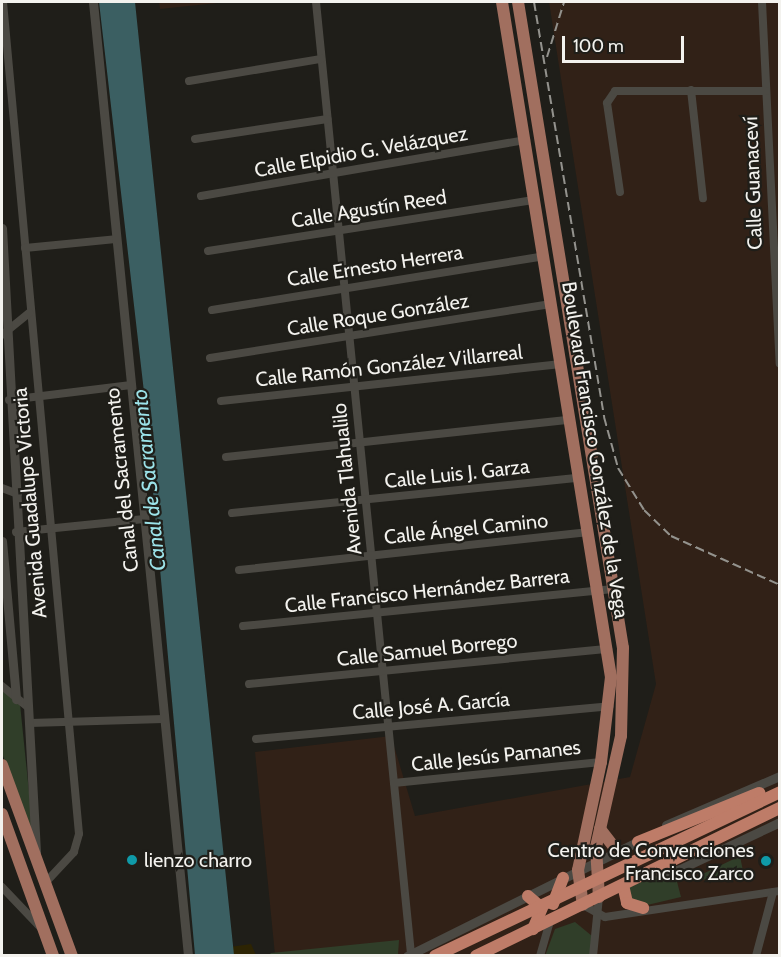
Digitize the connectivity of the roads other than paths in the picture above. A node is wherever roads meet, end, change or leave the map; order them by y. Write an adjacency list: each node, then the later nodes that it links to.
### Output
1 (3, 2): 22 (street, Avenida Guadalupe Victoria)
2 (93, 2): 21 (street, Canal del Sacramento)
3 (316, 2): 7 (street, Avenida Tlahualilo)
4 (502, 2): 13 (main road, Boulevard Francisco González de la Vega)
5 (518, 2): 54 (main road, Boulevard Francisco González de la Vega)
6 (762, 2): 10 (street, Calle Guanaceví)
7 (321, 59): 8 (street); 11 (street, Avenida Tlahualilo)
8 (189, 81)
9 (691, 90): 10 (street); 15 (street); 17 (street)
10 (766, 91): 33 (street, Calle Guanaceví)
11 (327, 119): 12 (street); 14 (street, Avenida Tlahualilo)
12 (195, 139)
13 (526, 140): 14 (street, Calle Elpidio G. Velázquez); 18 (main road, Boulevard Francisco González de la Vega)
14 (333, 173): 16 (street, Calle Elpidio G. Velázquez); 20 (street, Avenida Tlahualilo)
15 (620, 192)
16 (201, 196)
17 (703, 198)
18 (535, 200): 20 (street, Calle Agustín Reed); 24 (main road, Boulevard Francisco González de la Vega)
19 (2, 228): 29 (street)
20 (339, 231): 23 (street, Calle Agustín Reed); 25 (street, Avenida Tlahualilo)
21 (116, 239): 22 (street); 34 (street, Canal del Sacramento)
22 (25, 248): 28 (street, Avenida Guadalupe Victoria)
23 (208, 251)
24 (544, 256): 25 (street, Calle Ernesto Herrera); 26 (main road, Boulevard Francisco González de la Vega)
25 (344, 288): 27 (street, Calle Ernesto Herrera); 30 (street, Avenida Tlahualilo)
26 (551, 304): 30 (street, Calle Roque González); 32 (main road, Boulevard Francisco González de la Vega)
27 (212, 310)
28 (29, 313): 29 (street); 36 (street, Avenida Guadalupe Victoria)
29 (4, 333): 37 (street)
30 (349, 336): 31 (street, Calle Roque González); 35 (street, Avenida Tlahualilo)
31 (210, 358)
32 (561, 364): 35 (street, Calle Ramón González Villarreal); 39 (main road, Boulevard Francisco González de la Vega)
33 (780, 364)
34 (131, 385): 36 (street); 47 (street, Canal del Sacramento)
35 (354, 387): 38 (street, Calle Ramón González Villarreal); 40 (street, Avenida Tlahualilo)
36 (38, 397): 37 (street); 48 (street, Avenida Guadalupe Victoria)
37 (9, 400): 44 (street)
38 (221, 401)
39 (570, 420): 40 (street); 42 (main road, Boulevard Francisco González de la Vega)
40 (360, 442): 41 (street); 45 (street, Avenida Tlahualilo)
41 (226, 457)
42 (578, 478): 45 (street, Calle Luis J. Garza); 50 (main road, Boulevard Francisco González de la Vega)
43 (2, 488): 44 (street)
44 (18, 494): 49 (street)
45 (366, 500): 46 (street, Calle Luis J. Garza); 52 (street, Avenida Tlahualilo)
46 (232, 513)
47 (144, 519): 48 (street); 66 (street, Canal del Sacramento)
48 (49, 529): 49 (street); 67 (street, Avenida Guadalupe Victoria)
49 (16, 532): 65 (street)
50 (589, 532): 52 (street, Calle Ángel Camino); 55 (main road, Boulevard Francisco González de la Vega)
51 (2, 541): 62 (street)
52 (371, 556): 53 (street, Calle Ángel Camino); 56 (street, Avenida Tlahualilo)
53 (239, 570)
54 (613, 589): 55 (street, Calle Francisco Hernández Barrera); 79 (main road, Boulevard Francisco González de la Vega)
55 (600, 590): 56 (street, Calle Francisco Hernández Barrera); 58 (main road, Boulevard Francisco González de la Vega)
56 (377, 613): 57 (street, Calle Francisco Hernández Barrera); 59 (street, Avenida Tlahualilo)
57 (243, 626)
58 (608, 649): 59 (street, Calle Samuel Borrego); 64 (main road, Boulevard Francisco González de la Vega)
59 (383, 671): 60 (street, Calle Samuel Borrego); 69 (street, Avenida Tlahualilo)
60 (249, 684)
61 (2, 686): 62 (street)
62 (14, 698): 63 (street); 65 (street)
63 (2, 700)
64 (609, 706): 69 (street, Calle José A. García); 71 (main road, Boulevard Francisco González de la Vega)
65 (28, 707): 68 (street)
66 (163, 718): 67 (street); 102 (street, Canal del Sacramento)
67 (65, 722): 68 (street); 87 (street, Avenida Guadalupe Victoria)
68 (30, 723): 82 (street)
69 (388, 727): 70 (street, Calle José A. García); 74 (street, Avenida Tlahualilo)
70 (255, 739)
71 (601, 762): 74 (street, Calle Jesús Pamanes); 84 (main road, Boulevard Francisco González de la Vega)
72 (2, 765): 82 (main road)
73 (780, 776): 80 (street)
74 (394, 783): 99 (street, Avenida Tlahualilo)
75 (780, 790): 80 (highway); 103 (highway)
76 (780, 808): 85 (highway)
77 (2, 814): 98 (main road)
78 (780, 822): 85 (street)
79 (600, 830): 81 (main road); 83 (main road, Boulevard Francisco González de la Vega)
80 (638, 842): 81 (street)
81 (618, 852): 83 (street)
82 (37, 858): 87 (main road)
83 (594, 863): 84 (street); 92 (main road, Boulevard Francisco González de la Vega)
84 (578, 870): 86 (street); 93 (main road, Boulevard Francisco González de la Vega)
85 (640, 876): 88 (highway)
86 (563, 878): 91 (street); 96 (highway)
87 (45, 883): 101 (main road)
88 (623, 885): 92 (highway); 94 (highway)
89 (2, 887): 98 (street)
90 (776, 891): 94 (street); 107 (street)
91 (528, 896): 97 (highway); 99 (street)
92 (599, 897): 93 (highway); 95 (street)
93 (583, 905): 95 (street); 96 (highway)
94 (643, 908): 95 (street)
95 (596, 916): 106 (street)
96 (550, 921): 97 (highway); 105 (street)
97 (532, 930): 104 (highway)
98 (45, 932): 100 (main road)
99 (409, 954)
100 (53, 956)
101 (72, 956)
102 (188, 956)
103 (435, 956)
104 (476, 956)
105 (540, 956)
106 (593, 956)
107 (756, 956)

